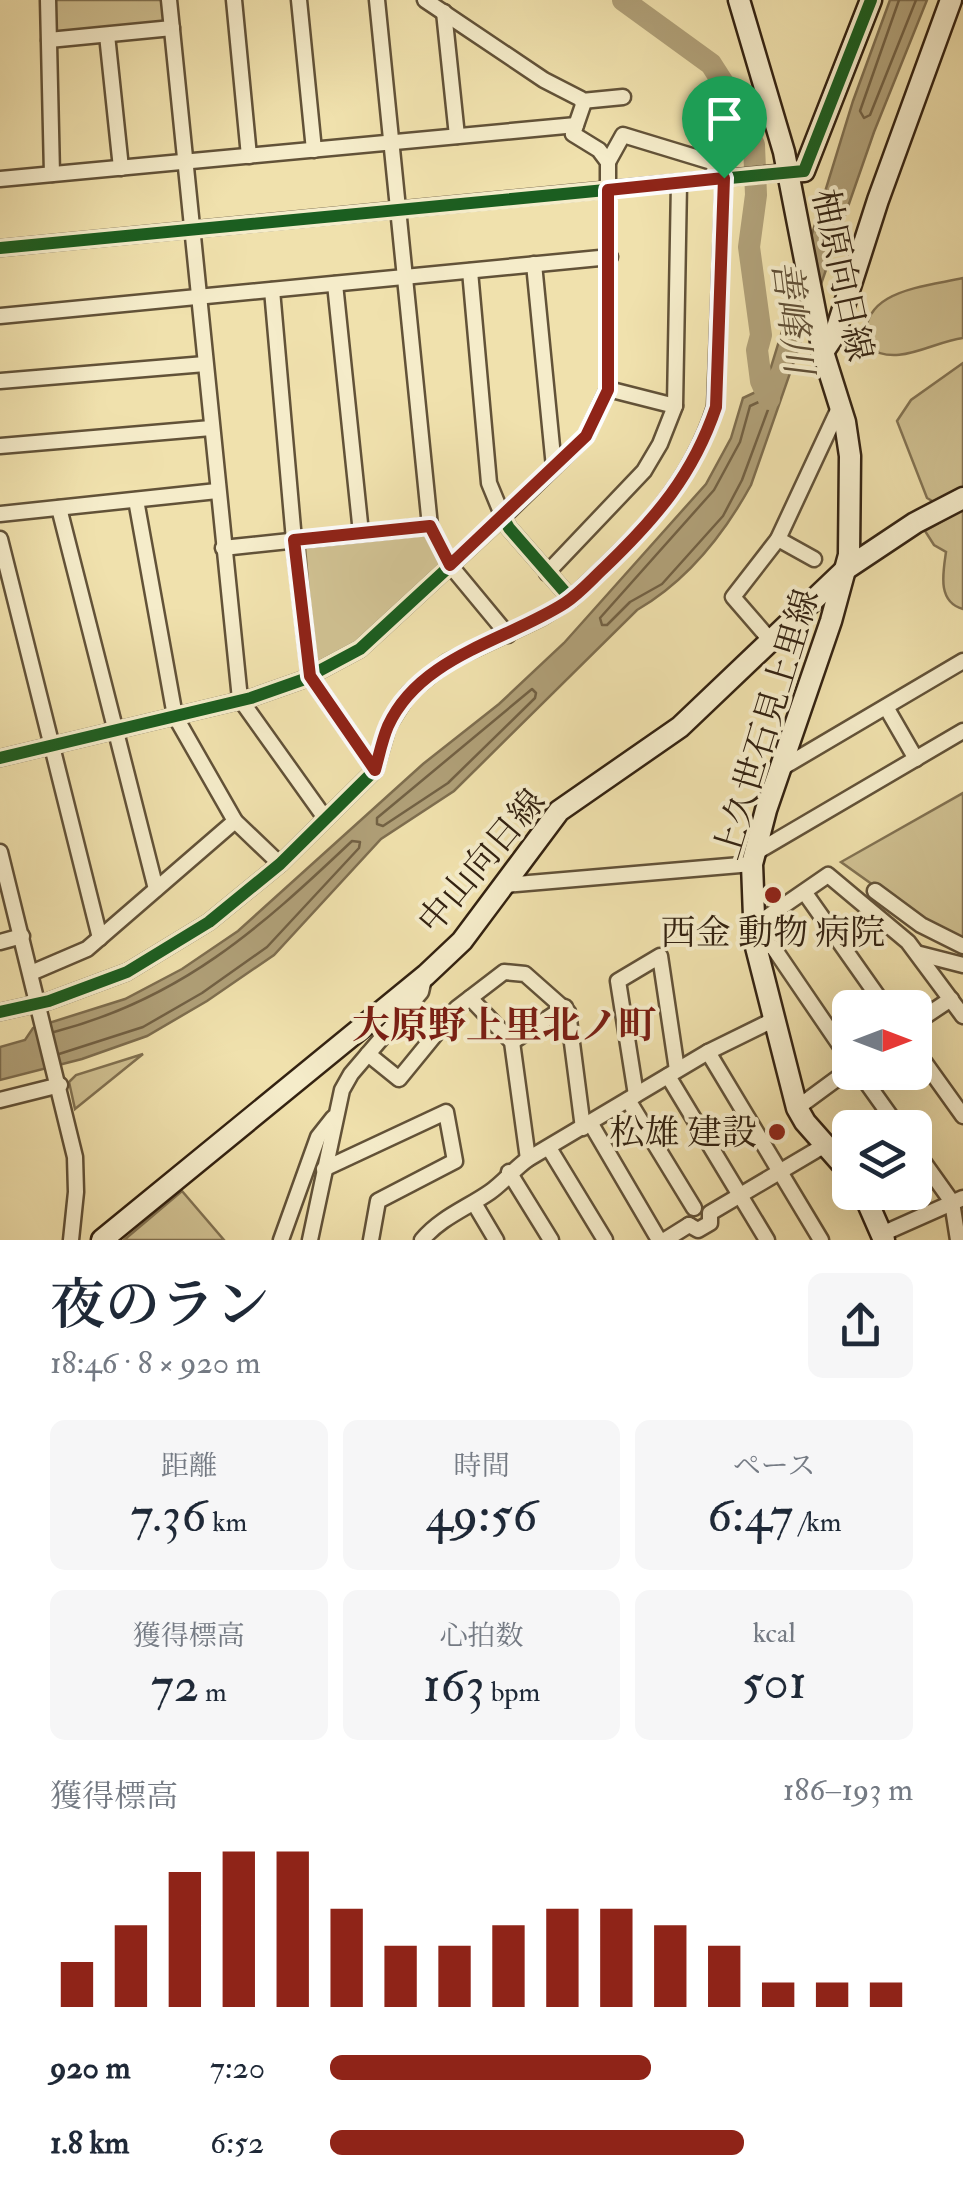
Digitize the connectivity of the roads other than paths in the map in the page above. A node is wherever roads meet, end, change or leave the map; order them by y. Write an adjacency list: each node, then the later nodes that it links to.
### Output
1 (48, 0): 13 (street)
2 (169, 0): 11 (street)
3 (234, 0): 20 (street)
4 (299, 0): 19 (street)
5 (378, 0): 18 (street)
6 (425, 0): 10 (street)
7 (739, 0): 24 (main road, 柚原向日線)
8 (871, 0): 24 (main road)
9 (950, 0): 41 (main road)
10 (444, 12): 15 (street); 17 (street)
11 (172, 28): 12 (street); 21 (street)
12 (107, 35): 13 (street); 23 (street)
13 (49, 40): 25 (street)
14 (622, 98): 15 (street)
15 (582, 102): 16 (street)
16 (576, 125): 17 (street); 22 (street)
17 (457, 136): 18 (street)
18 (392, 142): 19 (street); 30 (street)
19 (314, 150): 20 (street)
20 (249, 156): 21 (street)
21 (185, 162): 23 (street); 31 (street)
22 (608, 162): 27 (street); 29 (street)
23 (121, 168): 25 (street)
24 (787, 172): 27 (street); 41 (main road, 柚原向日線)
25 (52, 174): 26 (street)
26 (0, 179)
27 (719, 179): 28 (street); 66 (street)
28 (679, 182): 29 (street); 46 (street)
29 (608, 190): 30 (street); 33 (street)
30 (398, 210): 31 (street); 36 (street)
31 (192, 230): 32 (street); 39 (street)
32 (0, 248)
33 (610, 257): 34 (street); 44 (street)
34 (534, 264): 35 (street); 49 (street)
35 (470, 271): 36 (street); 55 (street)
36 (405, 277): 37 (street); 56 (street)
37 (336, 284): 38 (street); 57 (street)
38 (272, 290): 39 (street); 60 (street)
39 (198, 297): 40 (street); 42 (street)
40 (0, 316)
41 (823, 352): 45 (main road, 柚原向日線)
42 (205, 364): 43 (street); 47 (street)
43 (0, 381)
44 (608, 390): 46 (street); 49 (street)
45 (840, 405): 59 (street); 64 (main road, 柚原向日線)
46 (675, 406): 65 (street)
47 (211, 428): 48 (street); 50 (street)
48 (0, 446)
49 (554, 467): 55 (street)
50 (217, 491): 52 (street); 61 (street)
51 (963, 498): 64 (main road, 中山向日線)
52 (136, 500): 53 (street); 73 (street)
53 (59, 508): 54 (street); 74 (street)
54 (0, 514)
55 (504, 517): 63 (street); 65 (street)
56 (430, 526): 57 (street); 63 (street)
57 (361, 533): 60 (street)
58 (0, 539): 76 (street)
59 (778, 539): 62 (street); 68 (street)
60 (294, 540): 61 (street); 70 (street)
61 (223, 548): 71 (street)
62 (814, 558)
63 (450, 565): 67 (street); 70 (street)
64 (846, 569): 68 (main road, 中山向日線); 79 (main road, 上久世石見上里線)
65 (546, 574): 66 (street)
66 (571, 599): 67 (street)
67 (508, 635): 80 (street)
68 (772, 642): 86 (main road, 中山向日線)
69 (963, 661): 72 (street)
70 (310, 676): 71 (street); 80 (street)
71 (240, 699): 73 (street); 81 (street)
72 (886, 707): 78 (street); 79 (street)
73 (175, 716): 74 (street); 82 (street)
74 (115, 729): 76 (street); 87 (street)
75 (963, 731): 78 (street)
76 (52, 745): 77 (street); 92 (street)
77 (0, 758)
78 (916, 759): 84 (street)
79 (780, 769): 84 (main road, 上久世石見上里線)
80 (375, 770): 81 (street)
81 (325, 818): 85 (street)
82 (236, 821): 85 (street); 87 (street)
83 (0, 852): 91 (street)
84 (754, 859): 86 (street); 90 (main road, 上久世石見上里線)
85 (280, 864): 102 (street)
86 (504, 886): 98 (main road, 中山向日線)
87 (156, 890): 92 (street)
88 (875, 891): 94 (street)
89 (805, 893): 90 (street); 95 (street); 99 (street)
90 (753, 934): 107 (main road, 上久世石見上里線); 108 (street)
91 (22, 936): 93 (street); 97 (street)
92 (100, 938): 97 (street)
93 (0, 942)
94 (963, 946)
95 (920, 954): 96 (street); 101 (street)
96 (963, 965)
97 (32, 974): 102 (street)
98 (426, 975): 111 (street); 140 (main road, 中山向日線)
99 (873, 990)
100 (470, 998): 103 (street); 109 (street); 111 (street)
101 (951, 999): 105 (street); 106 (street)
102 (39, 1006): 104 (street); 114 (street)
103 (565, 1007): 109 (street); 121 (street)
104 (0, 1012)
105 (932, 1012)
106 (963, 1016)
107 (774, 1020): 110 (street); 118 (main road, 上久世石見上里線)
108 (832, 1034)
109 (512, 1042): 125 (street)
110 (708, 1052): 113 (street); 129 (street)
111 (368, 1054): 119 (street)
112 (932, 1072): 120 (street)
113 (672, 1073): 116 (street); 116 (street); 130 (street)
114 (59, 1082): 117 (street); 139 (street)
115 (832, 1082): 118 (street)
116 (632, 1097): 121 (street); 133 (street)
117 (0, 1100)
118 (796, 1108): 122 (main road, 上久世石見上里線)
119 (336, 1114): 126 (street); 141 (street)
120 (963, 1116)
121 (587, 1126): 123 (street); 148 (street)
122 (825, 1144): 124 (main road, 上久世石見上里線); 129 (street)
123 (549, 1148): 125 (street); 147 (street)
124 (832, 1152)
125 (528, 1160): 128 (street)
126 (324, 1169): 142 (street); 143 (street)
127 (932, 1170): 131 (street)
128 (509, 1172): 132 (street); 146 (street)
129 (780, 1172): 130 (street); 150 (street)
130 (739, 1196): 135 (street); 149 (street)
131 (958, 1200): 138 (street); 151 (street)
132 (474, 1202): 144 (street); 145 (street)
133 (694, 1208): 135 (street); 136 (street)
134 (871, 1210): 138 (main road)
135 (710, 1213): 137 (street)
136 (690, 1225): 137 (street); 148 (street)
137 (709, 1234)
138 (883, 1237)
139 (71, 1240)
140 (102, 1240)
141 (281, 1240)
142 (310, 1240)
143 (371, 1240)
144 (422, 1240)
145 (496, 1240)
146 (551, 1240)
147 (605, 1240)
148 (662, 1240)
149 (766, 1240)
150 (820, 1240)
151 (958, 1240)

